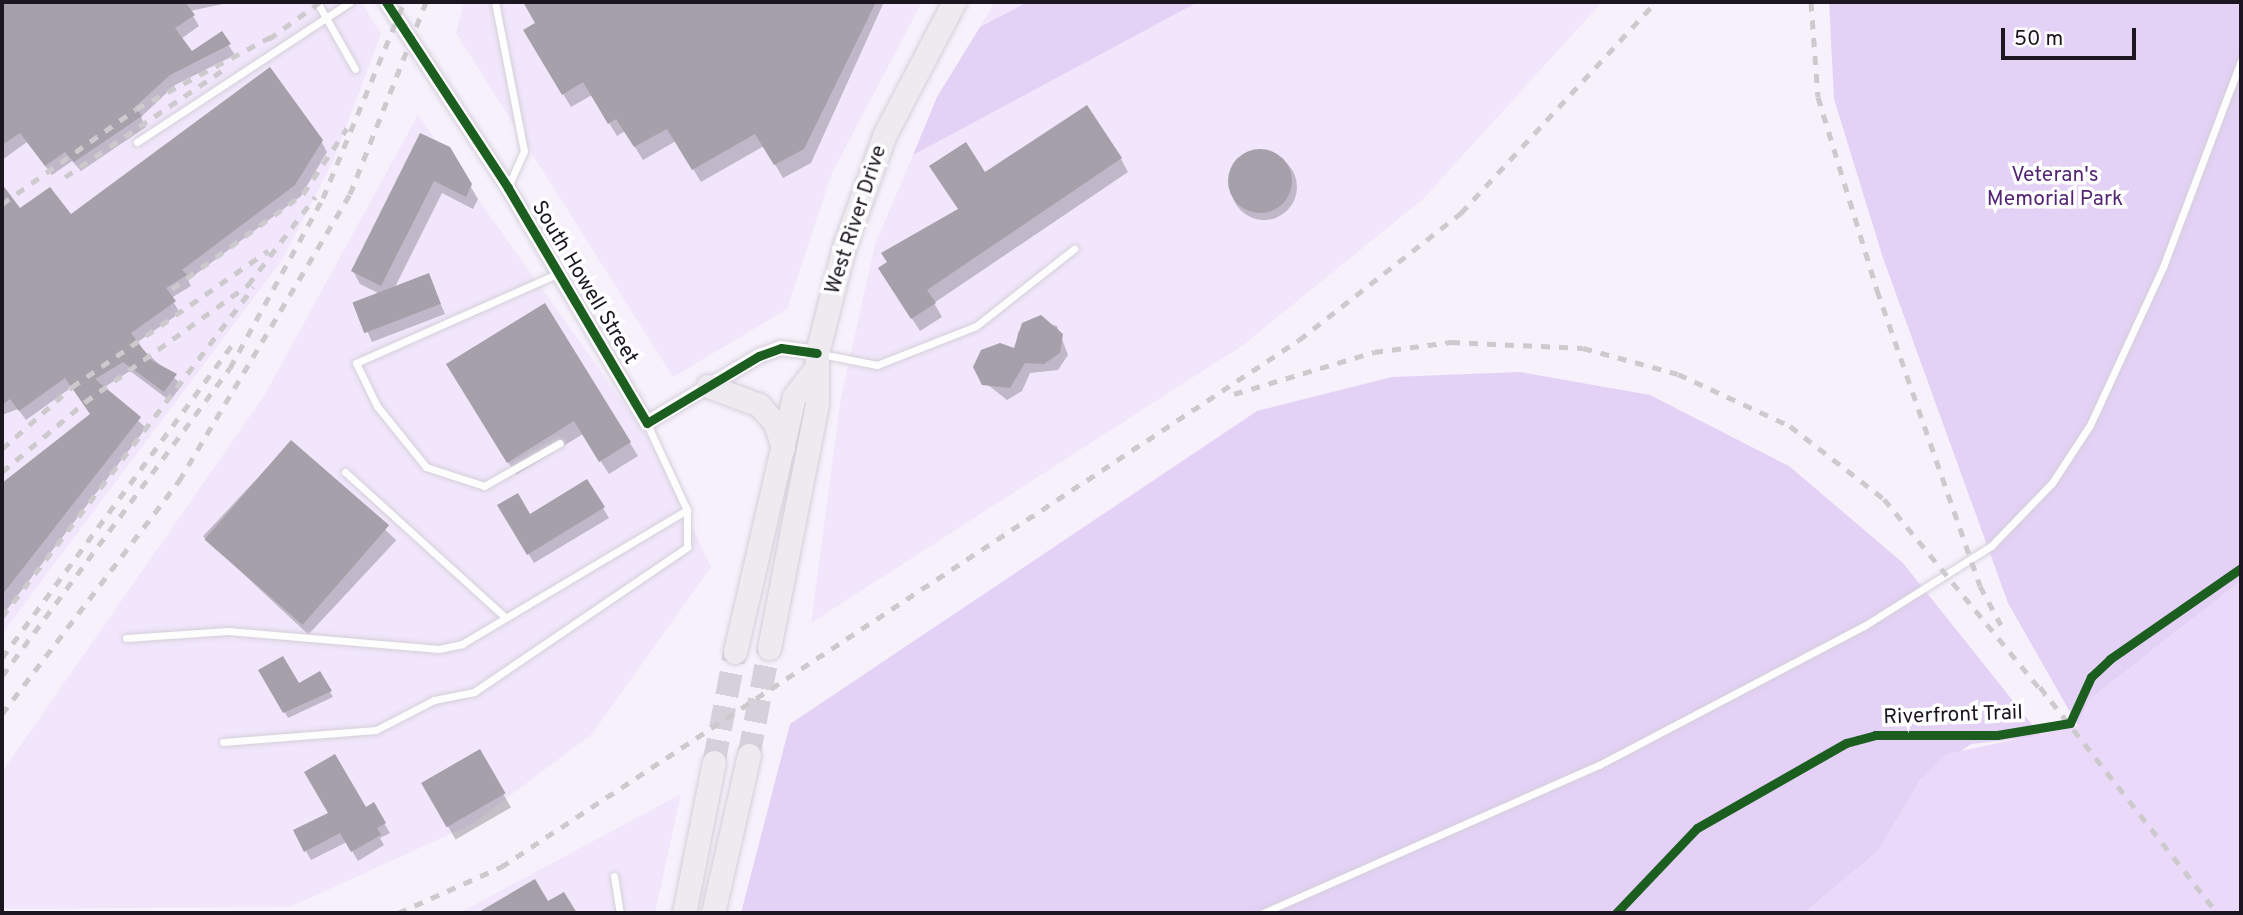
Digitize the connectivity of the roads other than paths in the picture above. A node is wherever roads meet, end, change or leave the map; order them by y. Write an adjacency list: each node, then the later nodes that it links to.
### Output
1 (317, 2): 6 (lane)
2 (350, 2): 6 (lane)
3 (386, 2): 10 (street, South Howell Street)
4 (495, 2): 10 (lane)
5 (954, 2): 13 (main road, West River Drive)
6 (327, 17): 8 (lane); 9 (lane)
7 (2241, 61): 31 (lane)
8 (355, 69)
9 (137, 142)
10 (508, 188): 12 (street, South Howell Street)
11 (1074, 249): 13 (lane)
12 (559, 273): 15 (street, South Howell Street); 16 (lane)
13 (816, 361): 14 (street); 17 (main road, West River Drive); 22 (main road, West River Drive)
14 (708, 386): 15 (street); 17 (main road)
15 (647, 423): 19 (lane)
16 (560, 443)
17 (783, 448): 23 (main road, West River Drive)
18 (345, 472): 20 (lane)
19 (687, 510): 20 (lane); 24 (lane)
20 (505, 617): 21 (lane)
21 (126, 638)
22 (769, 648)
23 (735, 652)
24 (223, 742)
25 (749, 755): 30 (main road)
26 (714, 762): 29 (main road)
27 (614, 876): 28 (lane)
28 (620, 913)
29 (684, 913)
30 (713, 913)
31 (1263, 913)

